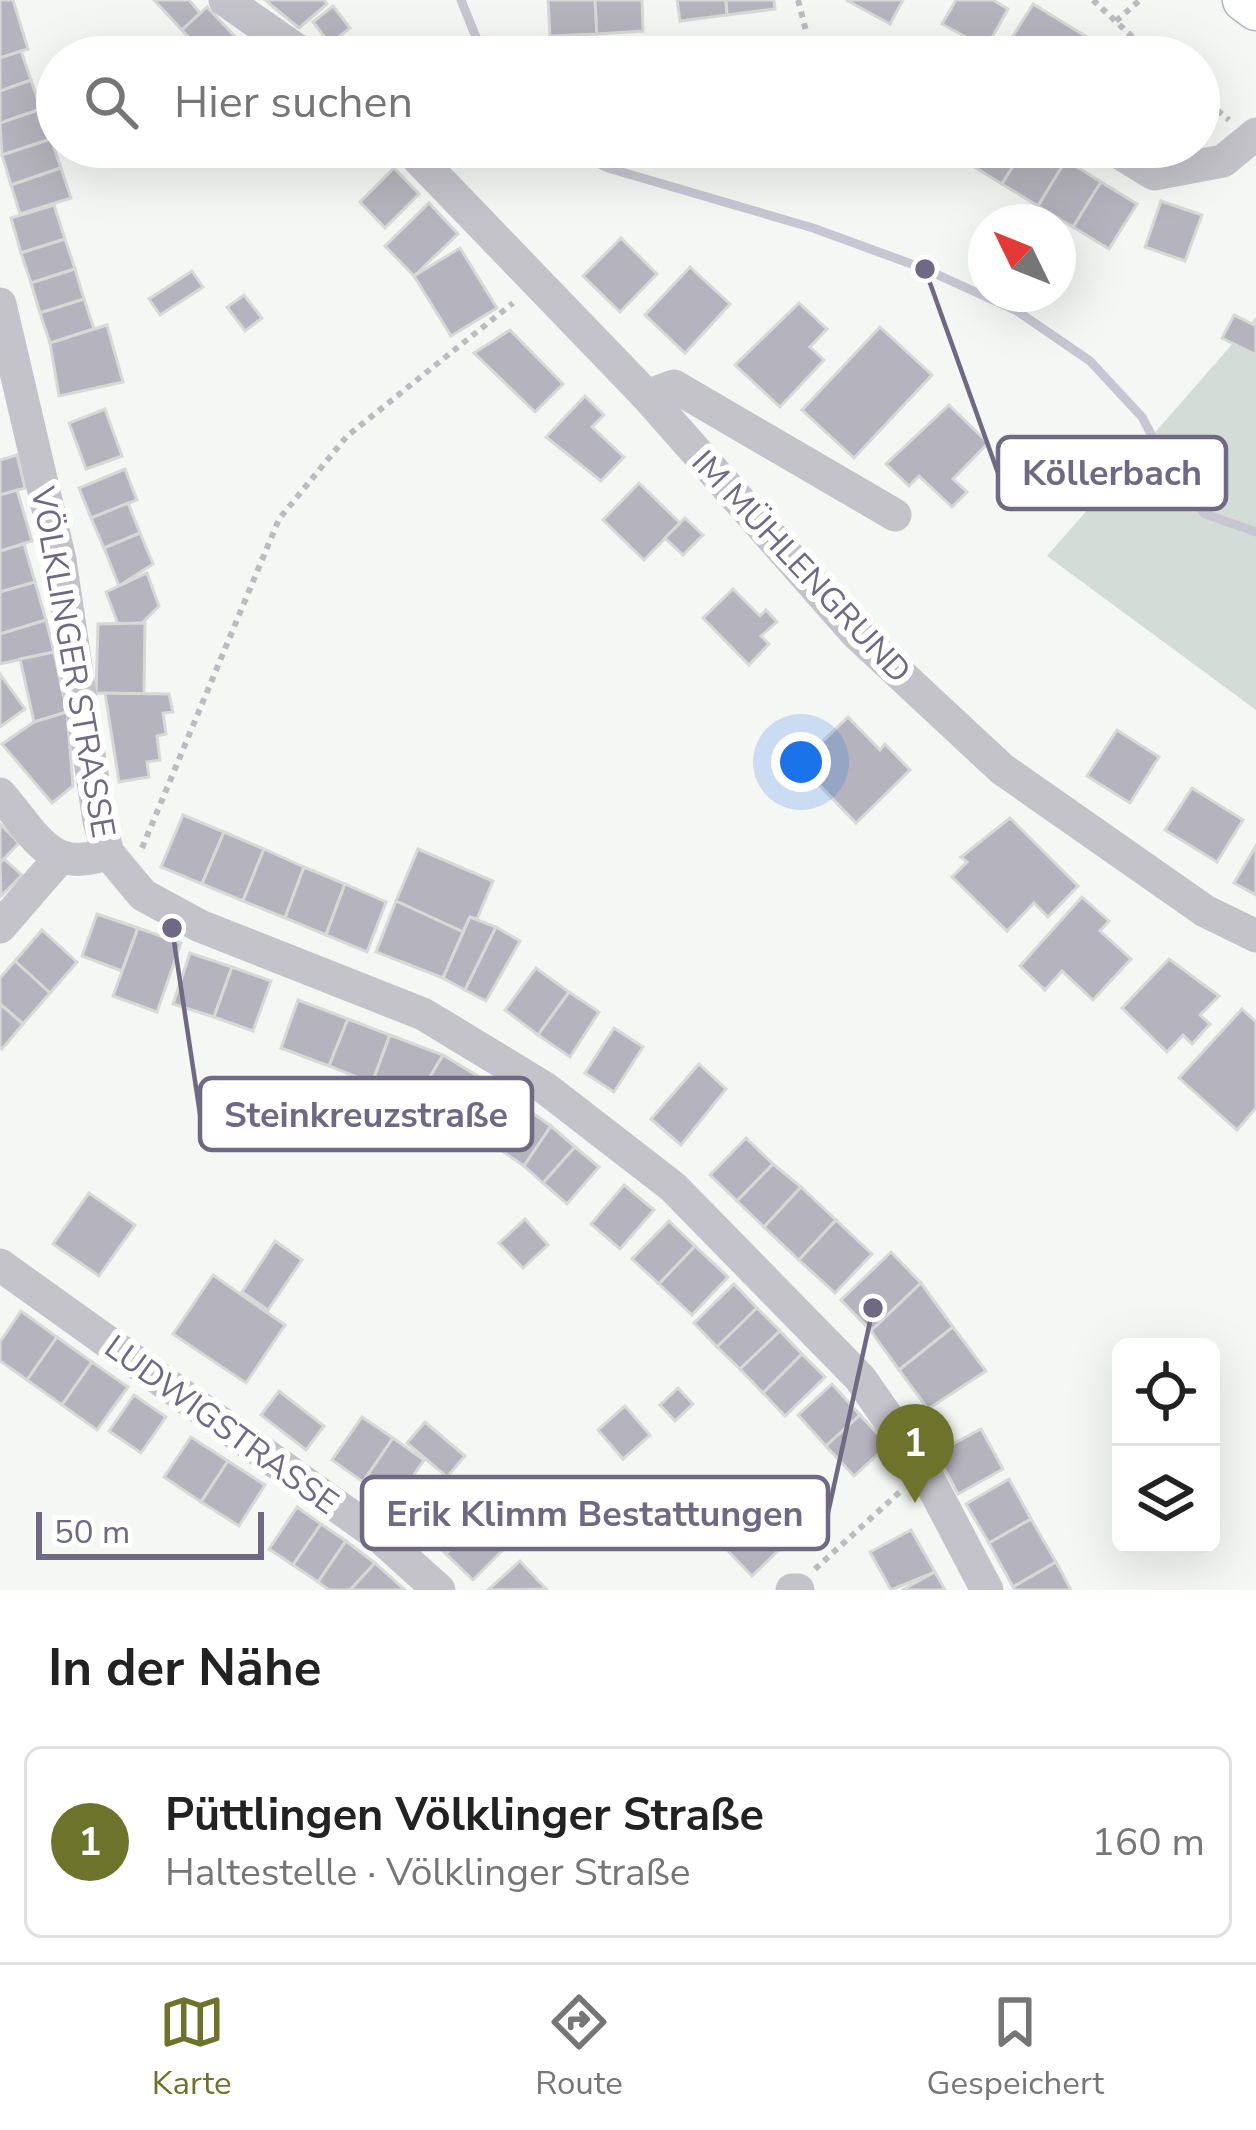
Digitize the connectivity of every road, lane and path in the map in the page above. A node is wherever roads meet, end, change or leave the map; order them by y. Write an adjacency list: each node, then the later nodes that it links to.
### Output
1 (225, 0): 7 (street)
2 (1093, 0): 6 (path)
3 (1140, 0): 6 (path)
4 (1244, 0): 5 (main road)
5 (1256, 9)
6 (1115, 21): 8 (path)
7 (277, 36)
8 (1131, 36)
9 (1256, 134): 10 (street)
10 (1220, 162)
11 (427, 168): 14 (street, IM MÜHLENGRUND)
12 (1144, 168): 13 (street)
13 (1186, 168)
14 (539, 284): 16 (street, IM MÜHLENGRUND); 20 (path)
15 (0, 304): 20 (street, VÖLKLINGER STRASSE)
16 (647, 396): 17 (street, IM MÜHLENGRUND); 23 (street, IM MÜHLENGRUND)
17 (895, 515)
18 (0, 794): 19 (street)
19 (35, 833): 20 (street); 21 (street)
20 (110, 850): 21 (street); 25 (street, VÖLKLINGER STRASSE)
21 (58, 860): 22 (street)
22 (0, 927)
23 (1256, 936)
24 (0, 1265): 27 (street, LUDWIGSTRASSE)
25 (924, 1470): 26 (path); 28 (street, VÖLKLINGER STRASSE)
26 (796, 1589)
27 (439, 1590)
28 (987, 1590)

